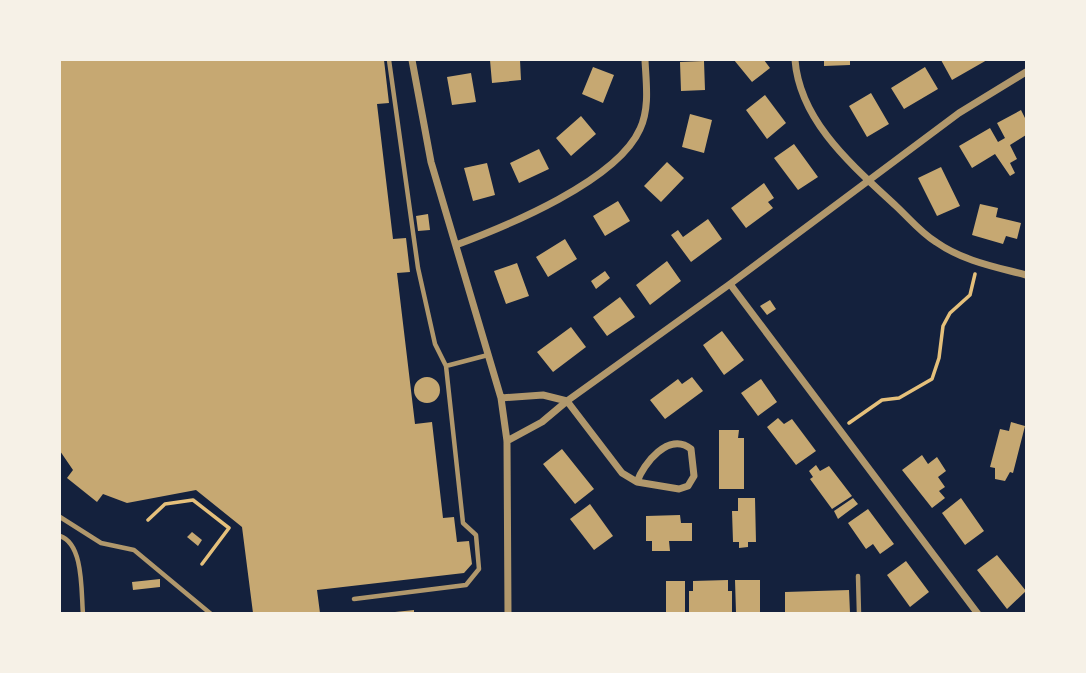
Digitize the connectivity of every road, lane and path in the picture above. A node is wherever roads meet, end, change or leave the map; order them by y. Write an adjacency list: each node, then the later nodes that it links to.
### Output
1 (389, 60): 12 (lane)
2 (412, 60): 7 (street)
3 (645, 60): 7 (street)
4 (795, 60): 6 (street)
5 (1027, 72): 6 (street)
6 (870, 181): 8 (street); 10 (street)
7 (456, 245): 11 (street)
8 (978, 262): 9 (street); 15 (path)
9 (1027, 275)
10 (730, 284): 14 (street); 15 (street)
11 (489, 355): 12 (lane); 13 (street)
12 (446, 366): 23 (lane)
13 (501, 398): 14 (street); 16 (street)
14 (567, 401): 16 (street); 17 (street)
15 (840, 429): 28 (street)
16 (507, 442): 26 (street)
17 (636, 482): 17 (street)
18 (60, 517): 25 (lane)
19 (148, 520): 21 (path)
20 (60, 536): 24 (lane)
21 (202, 564)
22 (858, 576): 27 (lane)
23 (354, 599)
24 (83, 614)
25 (211, 614)
26 (508, 614)
27 (859, 614)
28 (978, 614)

